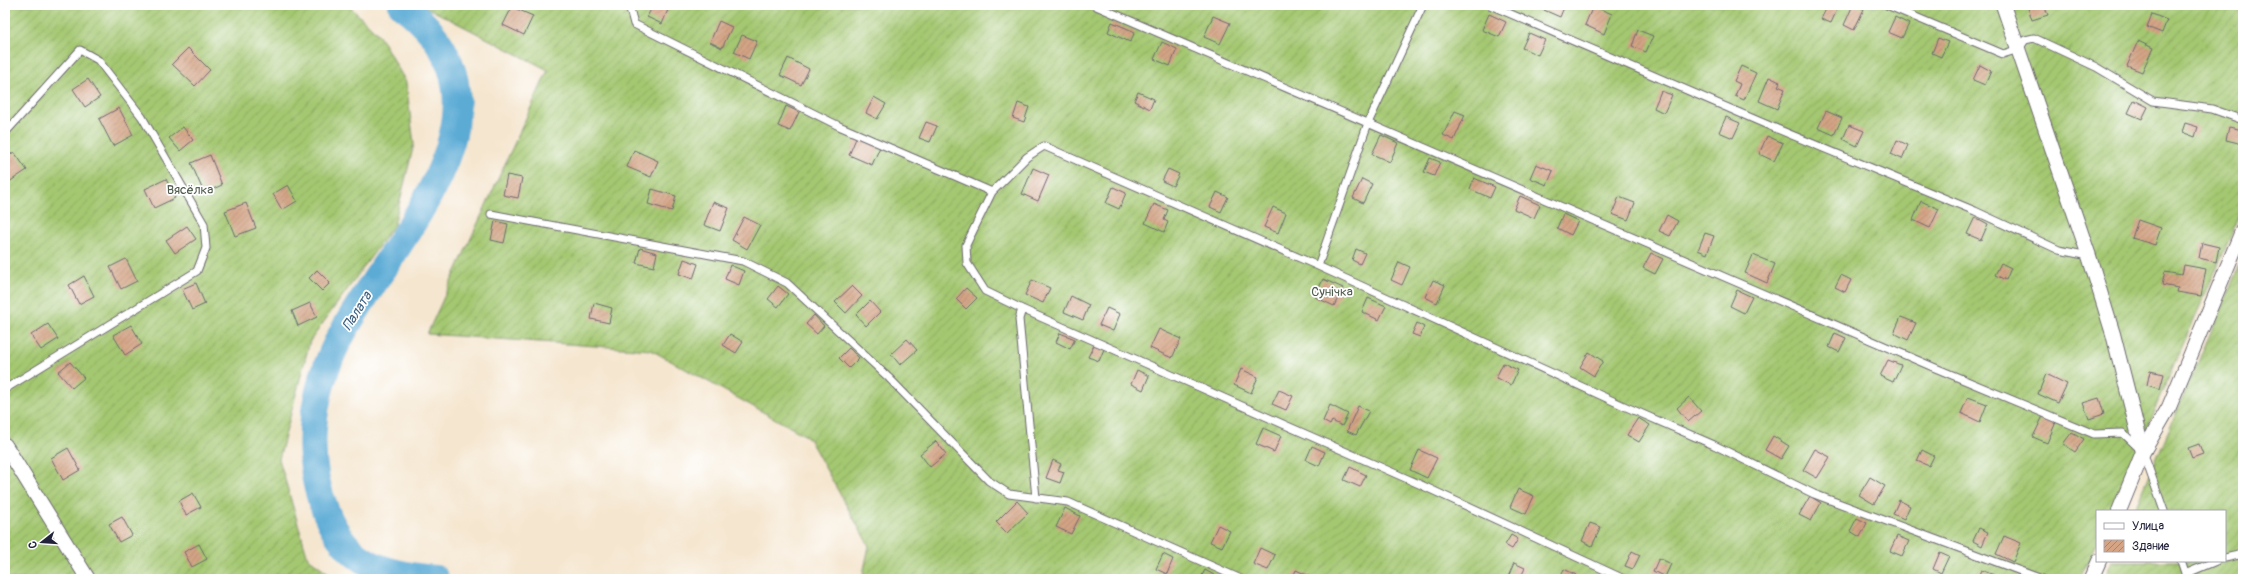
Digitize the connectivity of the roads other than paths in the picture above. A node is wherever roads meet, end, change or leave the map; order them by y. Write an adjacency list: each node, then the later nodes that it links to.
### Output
1 (629, 5): 11 (lane)
2 (1094, 5): 9 (lane)
3 (1423, 5): 9 (lane)
4 (1490, 5): 14 (lane)
5 (1887, 5): 7 (lane)
6 (2003, 5): 7 (street)
7 (2019, 49): 8 (lane); 14 (street)
8 (2243, 120)
9 (1368, 123): 15 (lane); 19 (lane)
10 (5, 133): 17 (lane)
11 (992, 192): 15 (lane); 16 (lane)
12 (491, 214): 20 (lane)
13 (2243, 230): 19 (street)
14 (2089, 256): 19 (street)
15 (1318, 266): 32 (lane)
16 (1022, 309): 20 (lane); 31 (lane)
17 (5, 389)
18 (5, 445): 29 (street)
19 (2143, 452): 21 (street); 22 (lane)
20 (1036, 498): 30 (lane)
21 (2119, 510)
22 (2164, 510)
23 (2243, 554): 24 (lane)
24 (2226, 558)
25 (2099, 562): 33 (street)
26 (2181, 562): 28 (lane)
27 (2214, 562): 28 (lane)
28 (2186, 576)
29 (88, 579)
30 (1240, 579)
31 (1624, 579)
32 (2042, 579)
33 (2092, 579)

